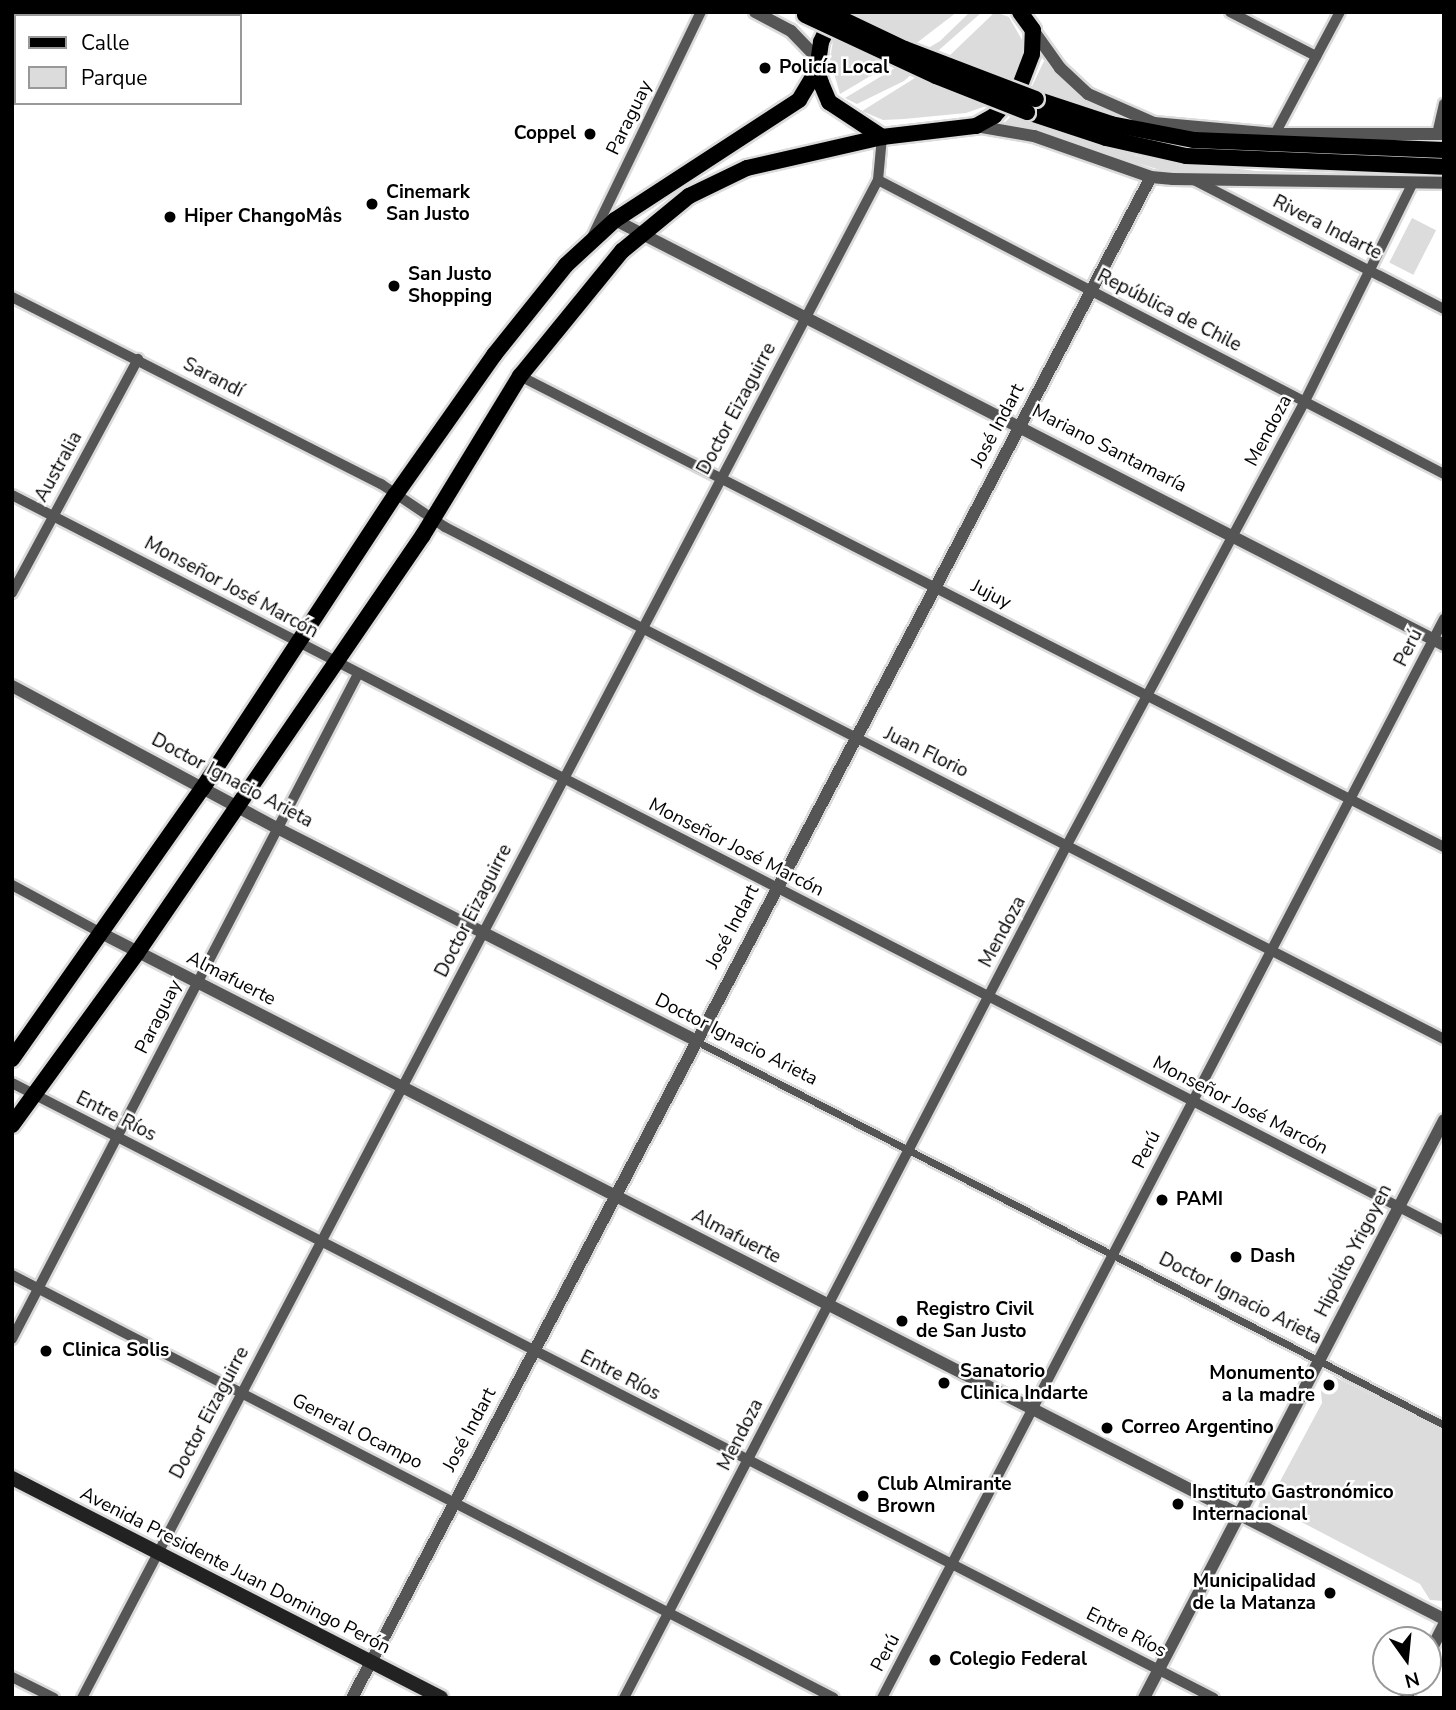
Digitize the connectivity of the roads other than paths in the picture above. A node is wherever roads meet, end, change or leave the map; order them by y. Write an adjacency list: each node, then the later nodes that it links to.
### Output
1 (701, 12): 26 (street, Paraguay)
2 (755, 12): 10 (street)
3 (827, 12): 12 (main road, bridge)
4 (836, 12): 10 (main road)
5 (1230, 12): 9 (street)
6 (1340, 12): 9 (street)
7 (802, 14): 12 (main road, bridge)
8 (1029, 19): 13 (main road); 14 (street)
9 (1316, 56): 14 (street)
10 (818, 65): 16 (main road); 24 (main road)
11 (1444, 104): 15 (street)
12 (1031, 105): 17 (main road); 18 (main road)
13 (976, 126): 16 (main road); 19 (street)
14 (1275, 134): 15 (street)
15 (1441, 134)
16 (882, 137): 20 (street, Doctor Eizaguirre); 25 (main road)
17 (1444, 150)
18 (1444, 167)
19 (1151, 177): 21 (street); 28 (street, José Indart)
20 (878, 180): 28 (street, República de Chile); 31 (street, Doctor Eizaguirre)
21 (1193, 180): 22 (street); 27 (street, Rivera Indarte)
22 (1413, 182): 23 (street); 27 (street, Mendoza)
23 (1444, 183)
24 (615, 220): 25 (street, Mariano Santamaría); 26 (main road)
25 (644, 233): 31 (street, Mariano Santamaría); 33 (main road)
26 (590, 239): 38 (main road)
27 (1370, 269): 30 (street, Rivera Indarte); 34 (street, Mendoza)
28 (1090, 290): 34 (street, República de Chile); 35 (street, José Indart)
29 (12, 297): 32 (street, Sarandí)
30 (1444, 309)
31 (806, 316): 35 (street, Mariano Santamaría); 37 (street, Doctor Eizaguirre)
32 (138, 359): 38 (street, Sarandí); 40 (street, Australia)
33 (520, 376): 37 (street, Jujuy); 41 (main road)
34 (1305, 401): 36 (street, República de Chile); 42 (street, Mendoza)
35 (1021, 426): 42 (street, Mariano Santamaría); 43 (street, José Indart)
36 (1444, 474)
37 (722, 477): 43 (street, Jujuy); 46 (street, Doctor Eizaguirre)
38 (396, 494): 41 (street, Juan Florio); 47 (main road)
39 (12, 495): 40 (street, Monseñor José Marcón)
40 (53, 515): 44 (street, Australia); 47 (street, Monseñor José Marcón)
41 (433, 519): 46 (street, Juan Florio); 49 (main road)
42 (1233, 534): 48 (street, Mariano Santamaría); 52 (street, Mendoza)
43 (933, 584): 52 (street, Jujuy); 53 (street, José Indart)
44 (12, 593)
45 (1444, 620): 48 (street, Perú)
46 (642, 625): 53 (street, Juan Florio); 54 (street, Doctor Eizaguirre)
47 (298, 642): 49 (street, Monseñor José Marcón); 55 (main road)
48 (1439, 642): 56 (street, Perú)
49 (333, 662): 50 (street, Monseñor José Marcón); 57 (main road)
50 (358, 674): 54 (street, Monseñor José Marcón); 58 (street, Paraguay)
51 (12, 686): 55 (street, Doctor Ignacio Arieta)
52 (1148, 696): 56 (street, Jujuy); 59 (street, Mendoza)
53 (853, 737): 59 (street, Juan Florio); 62 (street, José Indart)
54 (562, 777): 62 (street, Monseñor José Marcón); 64 (street, Doctor Eizaguirre)
55 (202, 789): 57 (street, Doctor Ignacio Arieta); 63 (main road)
56 (1351, 800): 60 (street, Jujuy); 65 (street, Perú)
57 (238, 807): 58 (street, Doctor Ignacio Arieta); 66 (main road)
58 (277, 828): 64 (street, Doctor Ignacio Arieta); 67 (street, Paraguay)
59 (1068, 843): 65 (street, Juan Florio); 68 (street, Mendoza)
60 (1444, 847)
61 (12, 885): 63 (street, Almafuerte)
62 (776, 889): 68 (street, Monseñor José Marcón); 70 (street, José Indart)
63 (101, 933): 66 (street, Almafuerte); 71 (main road)
64 (483, 934): 70 (street, Doctor Ignacio Arieta); 73 (street, Doctor Eizaguirre)
65 (1271, 949): 69 (street, Juan Florio); 75 (street, Perú)
66 (137, 953): 67 (street, Almafuerte); 74 (main road)
67 (196, 982): 73 (street, Almafuerte); 78 (street, Paraguay)
68 (989, 996): 75 (street, Monseñor José Marcón); 79 (street, Mendoza)
69 (1444, 1039)
70 (695, 1040): 79 (street, Doctor Ignacio Arieta); 80 (street, José Indart)
71 (12, 1059)
72 (12, 1083): 74 (street, Entre Ríos)
73 (401, 1088): 80 (street, Almafuerte); 83 (street, Doctor Eizaguirre)
74 (35, 1095): 77 (main road); 78 (street, Entre Ríos)
75 (1192, 1101): 81 (street, Monseñor José Marcón); 84 (street, Perú)
76 (1444, 1120): 81 (street, Hipólito Yrigoyen)
77 (12, 1125)
78 (118, 1137): 83 (street, Entre Ríos); 86 (street, Paraguay)
79 (908, 1150): 84 (street, Doctor Ignacio Arieta); 87 (street, Mendoza)
80 (613, 1197): 87 (street, Almafuerte); 89 (street, José Indart)
81 (1398, 1207): 82 (street, Monseñor José Marcón); 90 (street, Hipólito Yrigoyen)
82 (1444, 1230)
83 (322, 1241): 89 (street, Entre Ríos); 91 (street, Doctor Eizaguirre)
84 (1111, 1255): 90 (street, Doctor Ignacio Arieta); 92 (street, Perú)
85 (12, 1275): 86 (street, General Ocampo)
86 (38, 1288): 88 (street, Paraguay); 91 (street, General Ocampo)
87 (827, 1307): 92 (street, Almafuerte); 94 (street, Mendoza)
88 (12, 1339)
89 (533, 1351): 94 (street, Entre Ríos); 96 (street, José Indart)
90 (1318, 1360): 93 (street, Doctor Ignacio Arieta); 97 (street, Hipólito Yrigoyen)
91 (242, 1392): 96 (street, General Ocampo); 98 (street, Doctor Eizaguirre)
92 (1032, 1410): 97 (street, Almafuerte); 99 (street, Perú)
93 (1444, 1425)
94 (748, 1460): 99 (street, Entre Ríos); 100 (street, Mendoza)
95 (12, 1478): 98 (main road, Avenida Presidente Juan Domingo Perón)
96 (453, 1502): 100 (street, General Ocampo); 102 (street, José Indart)
97 (1240, 1514): 101 (street, Almafuerte); 103 (street, Hipólito Yrigoyen)
98 (158, 1551): 102 (main road, Avenida Presidente Juan Domingo Perón); 106 (street, Doctor Eizaguirre)
99 (953, 1565): 103 (street, Entre Ríos); 111 (street, Perú)
100 (669, 1611): 109 (street, Mendoza); 110 (street, General Ocampo)
101 (1444, 1619)
102 (371, 1662): 107 (street, José Indart); 108 (main road, Avenida Presidente Juan Domingo Perón)
103 (1158, 1669): 112 (street, Hipólito Yrigoyen); 113 (street, Entre Ríos)
104 (12, 1677): 105 (street)
105 (54, 1698)
106 (82, 1698)
107 (352, 1698)
108 (441, 1698)
109 (624, 1698)
110 (834, 1698)
111 (882, 1698)
112 (1144, 1698)
113 (1214, 1698)

